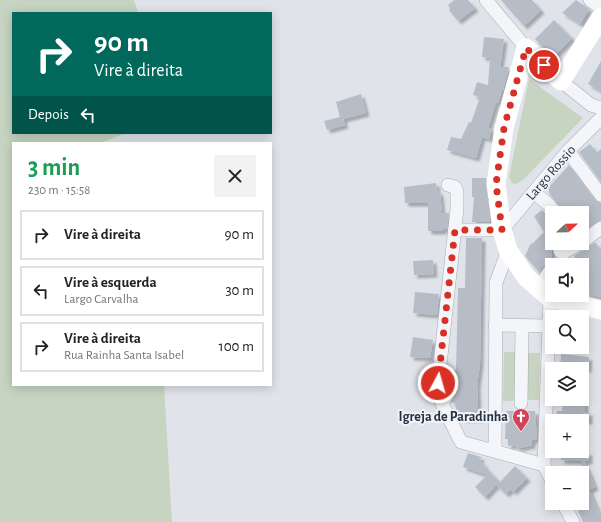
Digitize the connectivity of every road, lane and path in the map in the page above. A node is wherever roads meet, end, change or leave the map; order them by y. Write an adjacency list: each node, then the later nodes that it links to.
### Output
1 (486, 0): 5 (street)
2 (590, 0): 3 (street)
3 (601, 8)
4 (601, 17): 6 (street)
5 (526, 48): 6 (street); 16 (street)
6 (562, 81): 7 (street)
7 (601, 108)
8 (601, 118): 9 (street, Largo Rossio)
9 (568, 151): 11 (street, Largo Rossio); 12 (street)
10 (448, 185): 15 (street)
11 (534, 192): 13 (street); 16 (street, Largo Rossio)
12 (601, 195)
13 (550, 206)
14 (601, 228): 17 (street)
15 (455, 230): 16 (street); 28 (street)
16 (502, 230): 18 (street)
17 (589, 236)
18 (508, 250): 20 (street); 23 (street)
19 (545, 290): 20 (street)
20 (544, 293): 21 (street); 22 (street)
21 (547, 310)
22 (601, 310)
23 (495, 325): 24 (street); 28 (street)
24 (522, 326): 25 (street); 27 (street)
25 (545, 326)
26 (548, 354): 29 (street)
27 (521, 403)
28 (495, 450): 29 (street)
29 (544, 465)
30 (567, 510): 31 (street)
31 (573, 522)

